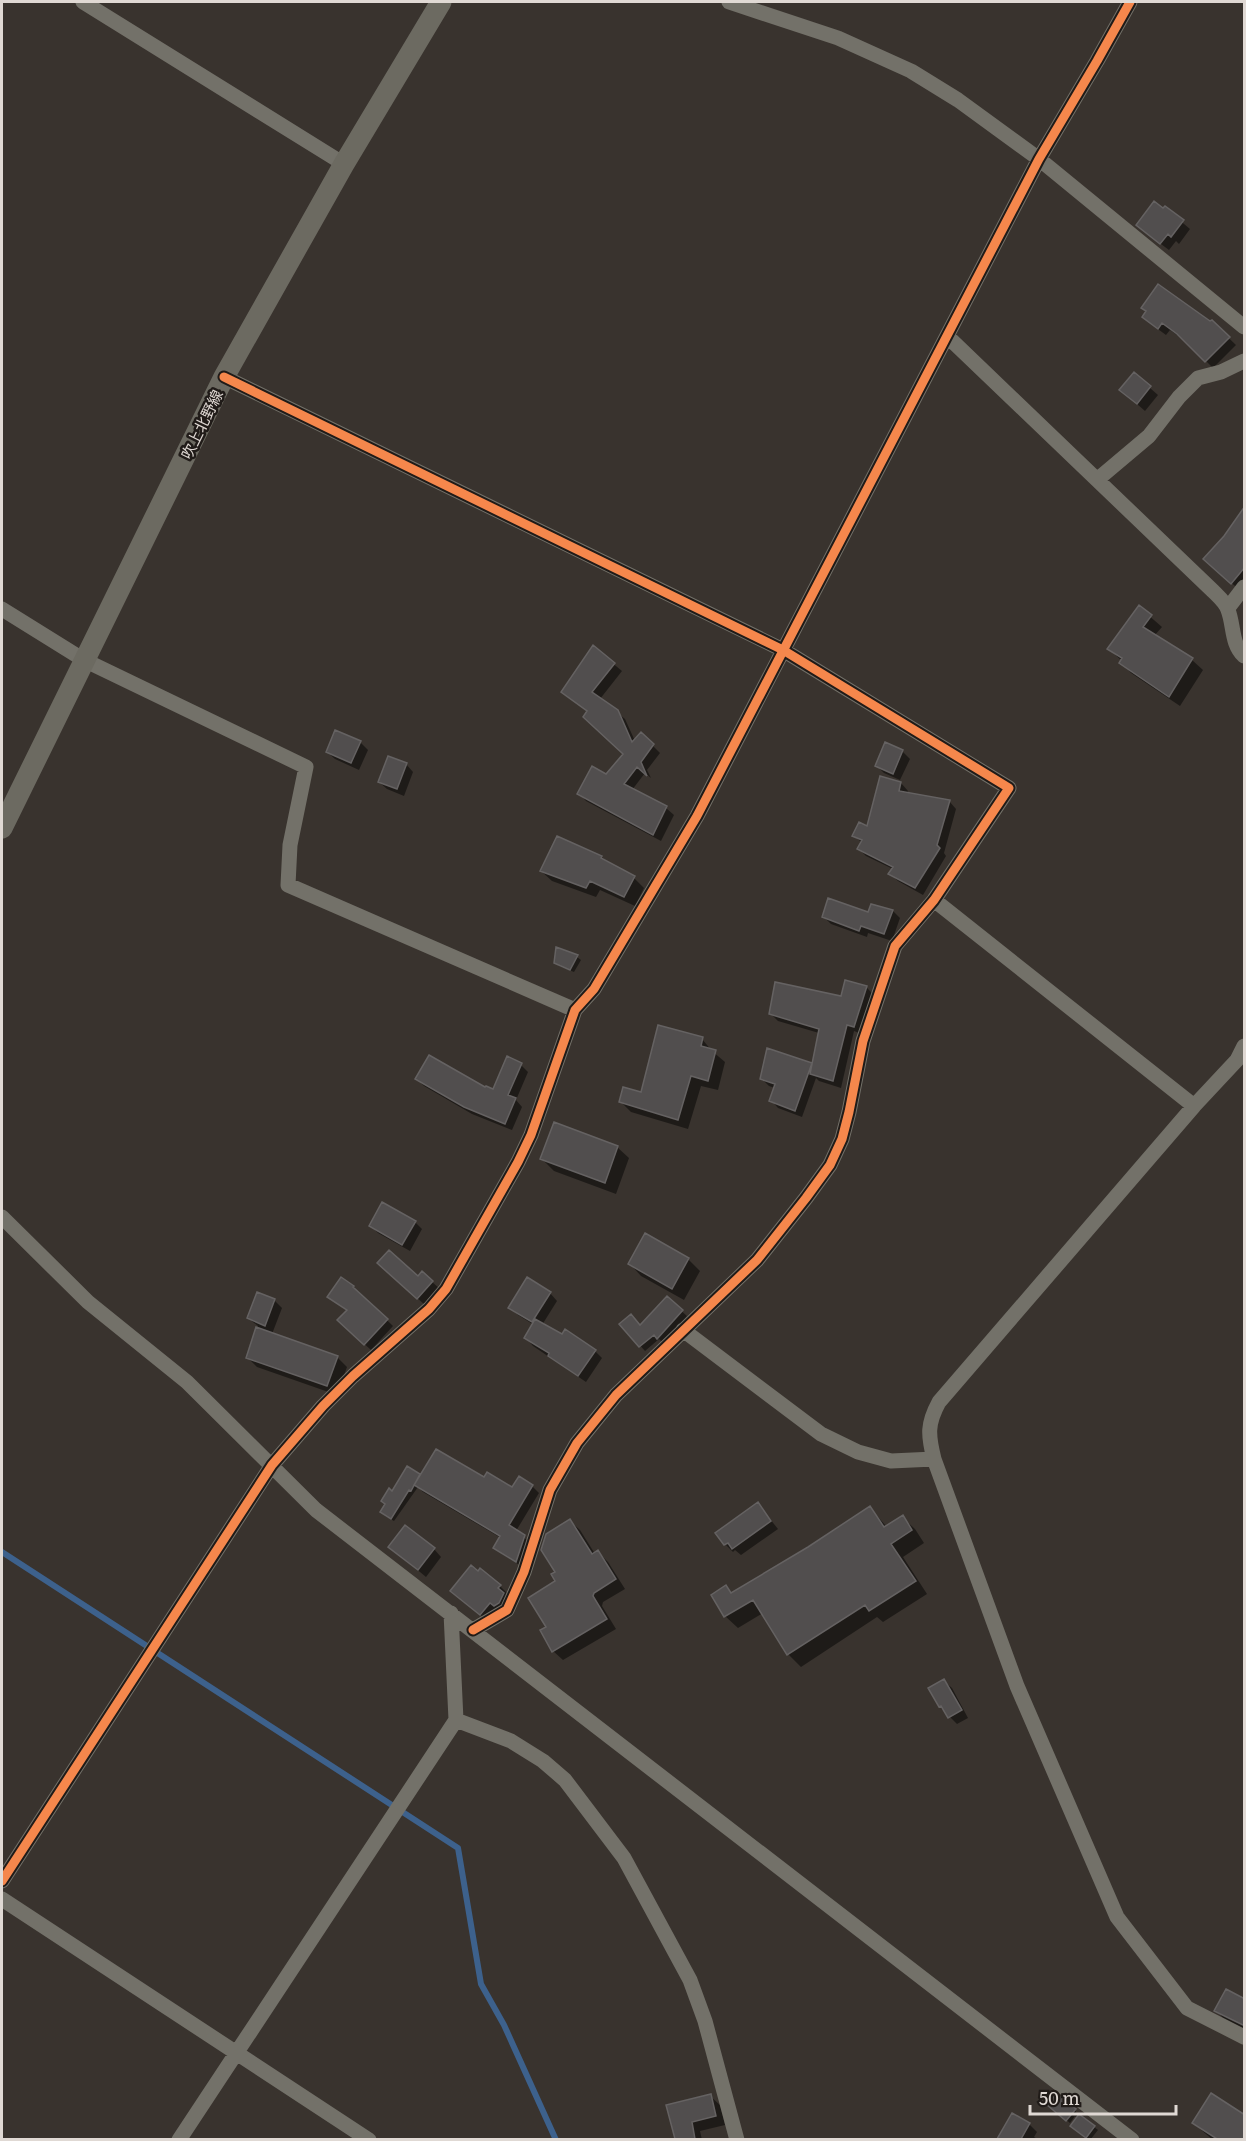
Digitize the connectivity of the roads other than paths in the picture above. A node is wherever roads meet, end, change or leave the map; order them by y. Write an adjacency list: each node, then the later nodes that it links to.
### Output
1 (83, 2): 6 (street)
2 (441, 2): 6 (main road, 吹上北野線)
3 (729, 2): 5 (street)
4 (1130, 2): 5 (street)
5 (1040, 159): 7 (street); 8 (street)
6 (344, 164): 10 (main road, 吹上北野線)
7 (1245, 327)
8 (947, 336): 11 (street); 15 (street)
9 (1245, 361): 11 (street)
10 (224, 377): 15 (street); 17 (main road, 吹上北野線)
11 (1098, 479): 13 (street)
12 (1245, 587): 13 (street)
13 (1228, 608): 16 (street)
14 (2, 609): 17 (street)
15 (783, 650): 19 (street); 20 (street)
16 (1245, 656)
17 (84, 660): 18 (main road, 吹上北野線); 20 (street)
18 (2, 828)
19 (934, 900): 22 (street); 24 (street)
20 (575, 1011): 26 (street)
21 (1245, 1046): 22 (street)
22 (1194, 1106): 25 (street)
23 (2, 1217): 26 (street)
24 (683, 1330): 25 (street); 28 (street)
25 (934, 1459): 32 (street)
26 (272, 1465): 27 (street); 30 (street)
27 (451, 1613): 28 (street); 29 (street)
28 (473, 1630): 37 (street)
29 (456, 1720): 33 (street); 36 (street)
30 (2, 1881)
31 (2, 1899): 33 (street)
32 (1245, 2037)
33 (237, 2052): 34 (street); 35 (street)
34 (179, 2139)
35 (369, 2139)
36 (737, 2139)
37 (1132, 2139)

